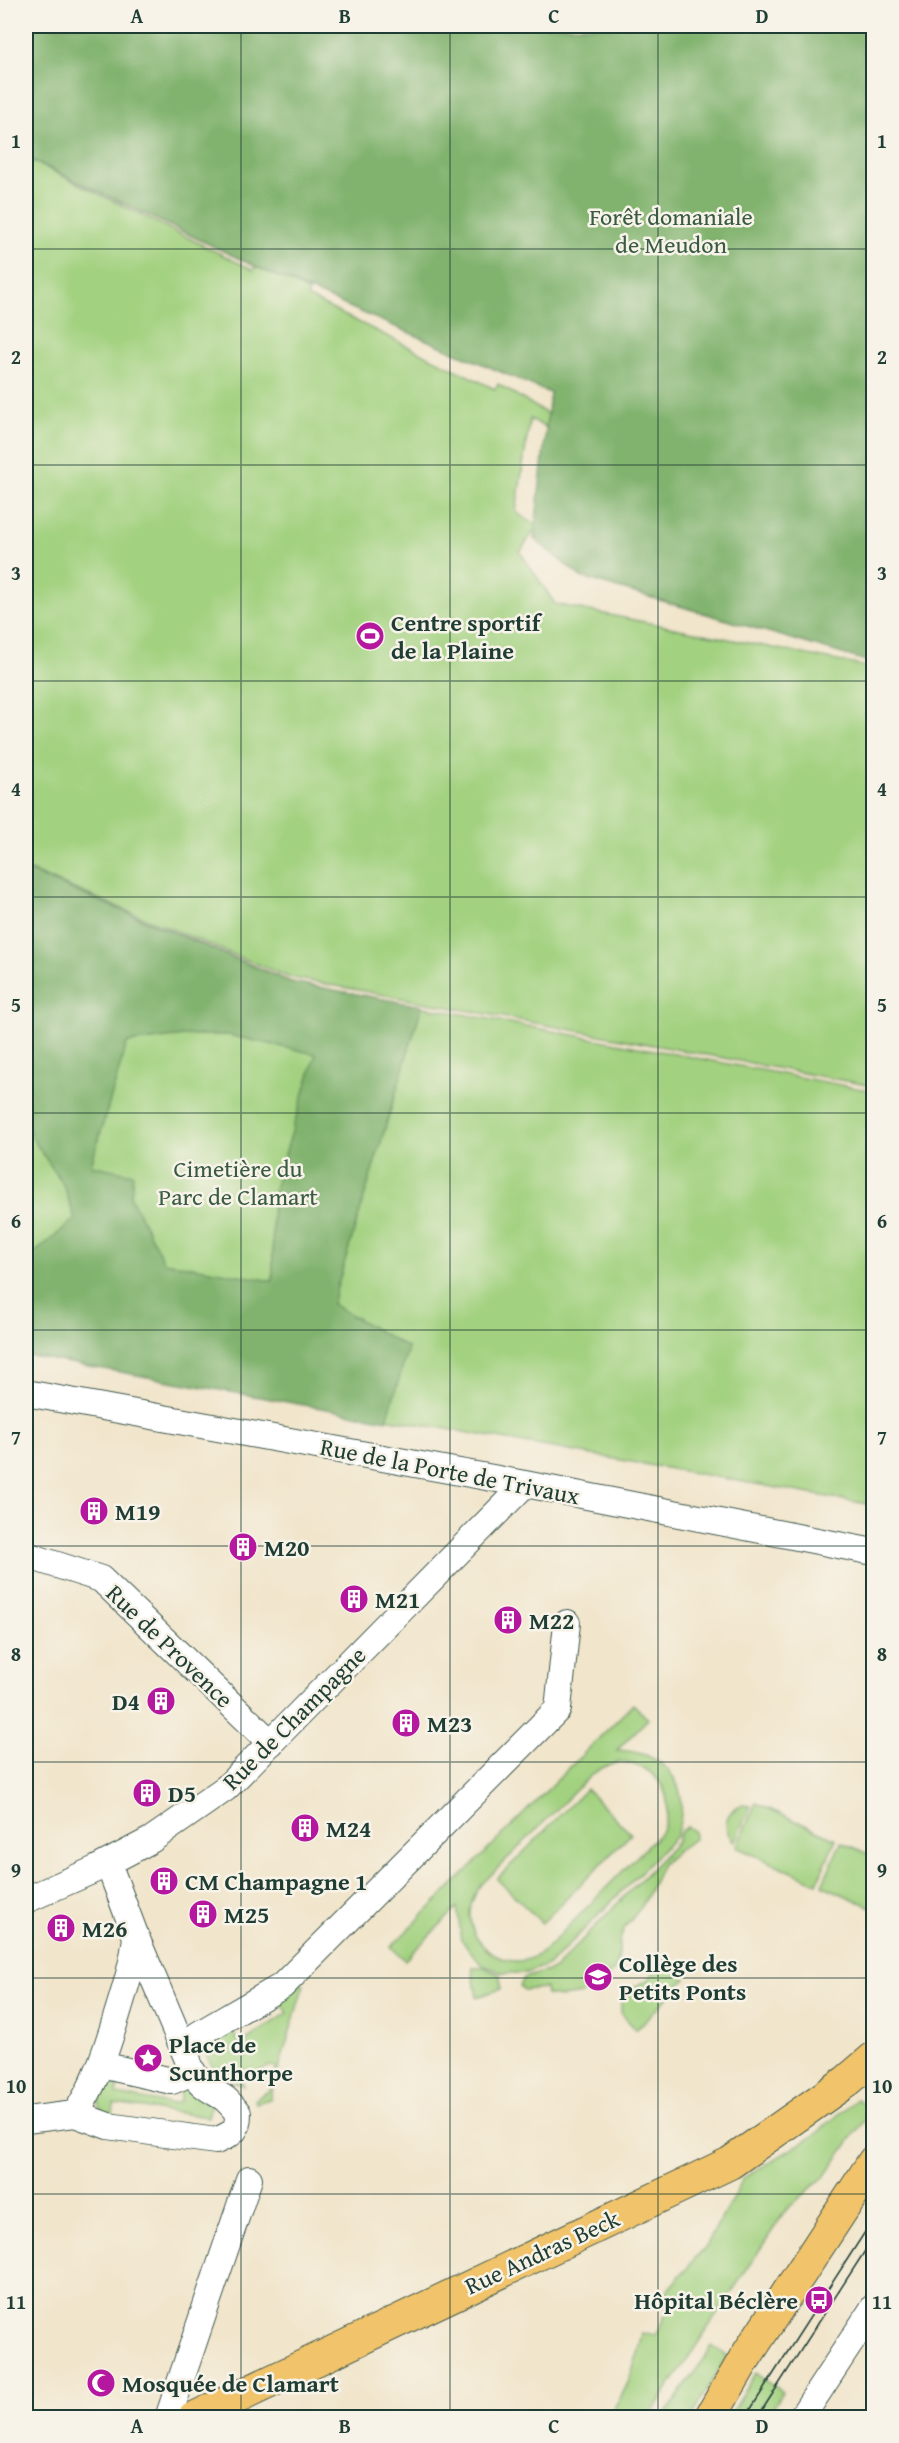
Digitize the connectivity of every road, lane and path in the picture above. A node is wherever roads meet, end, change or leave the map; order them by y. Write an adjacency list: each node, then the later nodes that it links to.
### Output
1 (26, 1393): 2 (street, Rue de la Porte de Trivaux)
2 (525, 1484): 3 (street, Rue de la Porte de Trivaux); 6 (street, Rue de Champagne)
3 (873, 1552)
4 (26, 1555): 6 (street, Rue de Provence)
5 (567, 1623): 10 (street)
6 (270, 1743): 7 (street, Rue de Champagne)
7 (108, 1863): 8 (street, Rue de Champagne); 9 (street)
8 (26, 1900)
9 (136, 1937): 10 (street); 12 (street)
10 (183, 2046): 13 (street)
11 (873, 2058): 20 (main road, Rue Andras Beck)
12 (101, 2065): 13 (street); 14 (street)
13 (193, 2072): 14 (street)
14 (75, 2114): 15 (street)
15 (26, 2120)
16 (873, 2161): 21 (main road)
17 (249, 2179): 19 (street)
18 (873, 2307): 22 (street)
19 (168, 2418)
20 (194, 2418)
21 (710, 2418)
22 (801, 2418)

